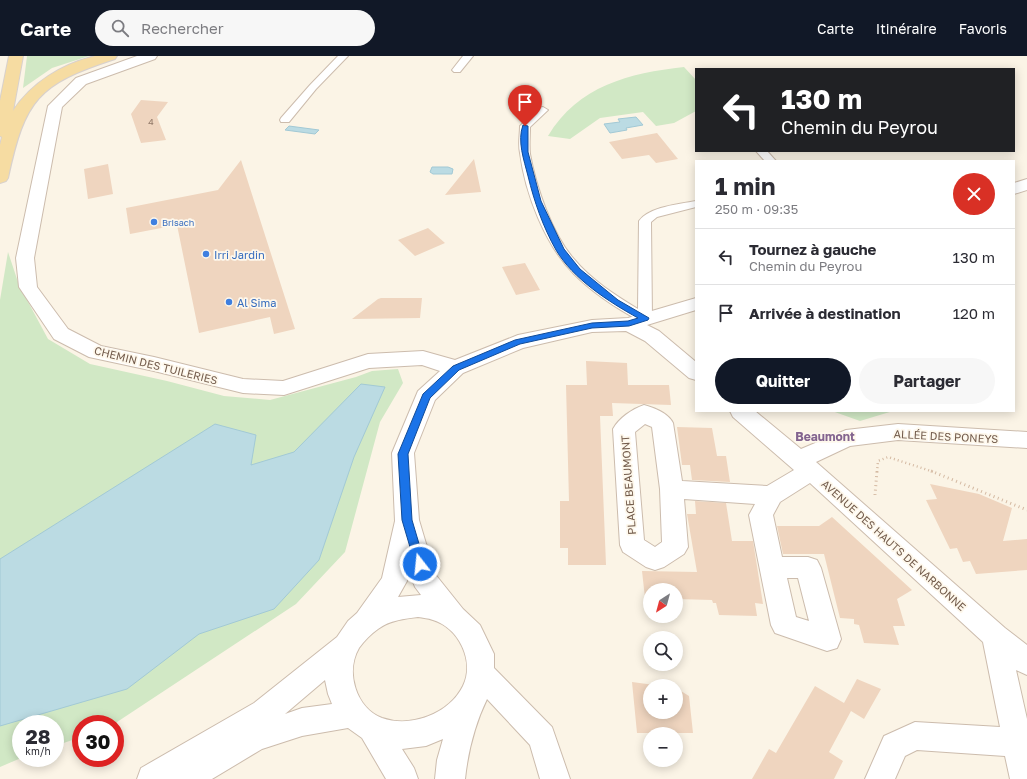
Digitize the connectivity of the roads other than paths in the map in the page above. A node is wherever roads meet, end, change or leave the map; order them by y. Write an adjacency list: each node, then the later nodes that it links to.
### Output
1 (16, 56): 10 (main road)
2 (110, 56): 10 (main road)
3 (150, 56): 18 (street, CHEMIN DES TUILERIES)
4 (343, 56): 8 (lane)
5 (468, 56): 6 (lane)
6 (457, 70)
7 (543, 110): 17 (lane)
8 (284, 120)
9 (762, 152): 11 (lane)
10 (4, 158): 12 (main road)
11 (770, 160)
12 (0, 178)
13 (1027, 184): 14 (street)
14 (1015, 189)
15 (695, 204): 17 (lane)
16 (695, 304): 17 (street)
17 (637, 321): 18 (street); 19 (street)
18 (456, 368): 26 (street)
19 (695, 372)
20 (743, 412): 21 (street, AVENUE DES HAUTS DE NARBONNE)
21 (759, 419): 23 (street, AVENUE DES HAUTS DE NARBONNE)
22 (1027, 440): 23 (street, ALLÉE DES PONEYS)
23 (805, 465): 25 (street, ALLÉE DES PONEYS); 30 (street, AVENUE DES HAUTS DE NARBONNE)
24 (672, 489): 24 (street, PLACE BEAUMONT); 25 (street)
25 (771, 496): 27 (street)
26 (407, 520): 28 (street); 29 (street)
27 (772, 567)
28 (453, 616): 29 (street); 32 (street)
29 (356, 634): 34 (street); 36 (street)
30 (995, 636): 31 (street, AVENUE DES HAUTS DE NARBONNE); 35 (street)
31 (1027, 662)
32 (481, 674): 33 (street); 40 (street)
33 (468, 704): 34 (street); 39 (street)
34 (362, 721): 37 (street); 38 (street)
35 (1018, 744): 41 (street); 42 (street)
36 (152, 779)
37 (183, 779)
38 (403, 779)
39 (450, 779)
40 (555, 779)
41 (880, 779)
42 (1025, 779)

